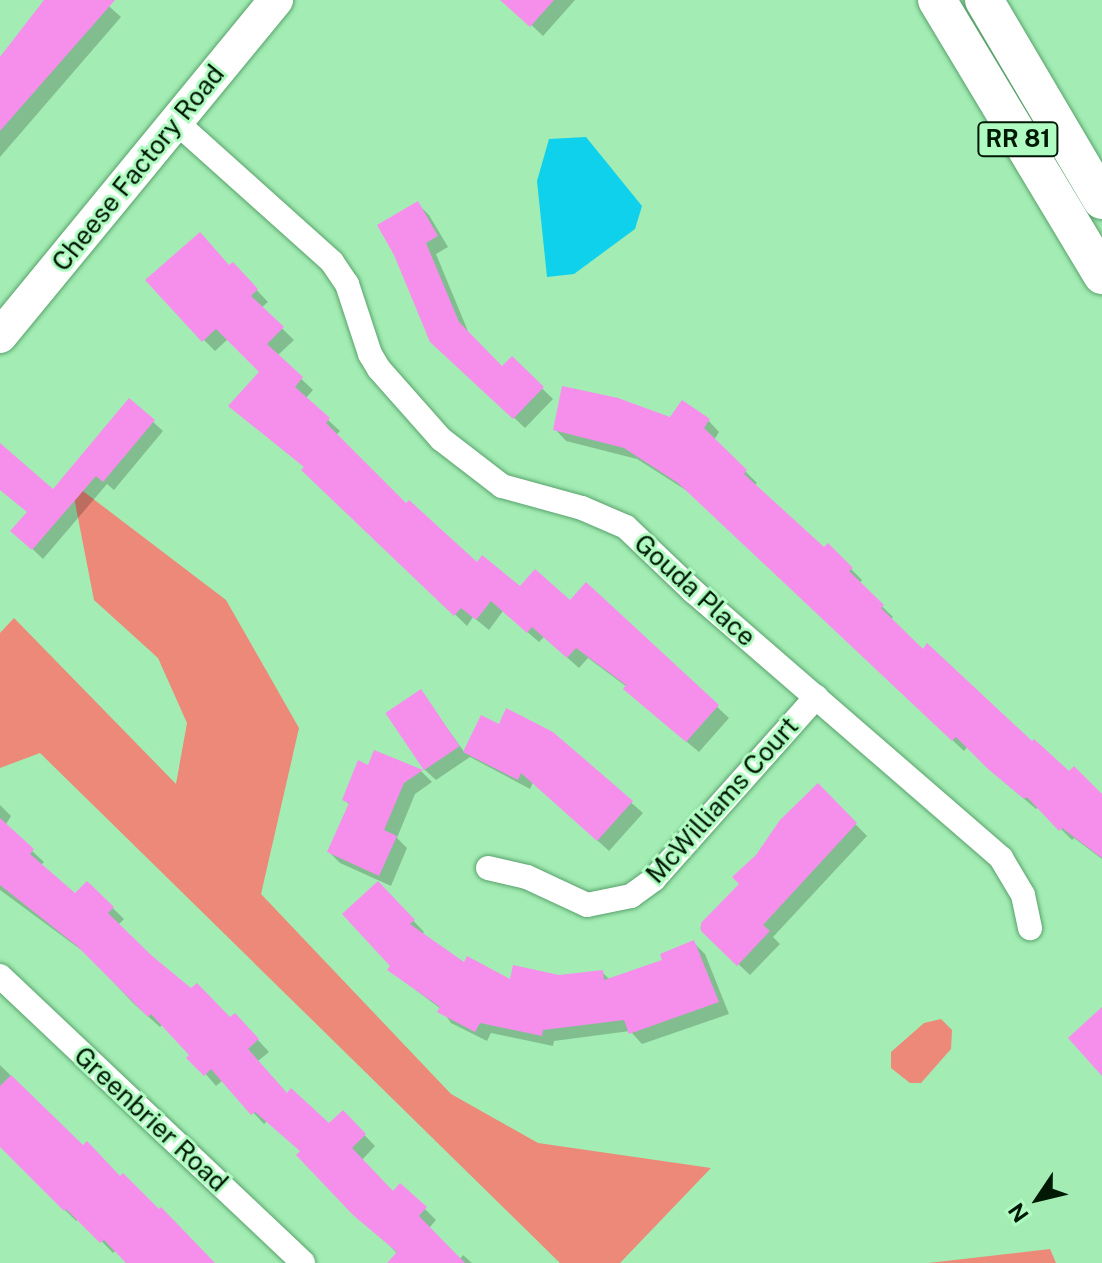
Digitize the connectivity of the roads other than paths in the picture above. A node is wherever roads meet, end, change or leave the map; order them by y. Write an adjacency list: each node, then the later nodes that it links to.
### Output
1 (276, 0): 4 (main road, Cheese Factory Road)
2 (937, 0): 6 (main road, RR 81)
3 (984, 0): 5 (main road, RR 81)
4 (175, 121): 7 (main road, Cheese Factory Road); 8 (street, Gouda Place)
5 (1102, 200)
6 (1102, 275)
7 (0, 336)
8 (816, 697): 9 (street, McWilliams Court); 10 (street, Gouda Place)
9 (488, 868)
10 (1030, 928)
11 (0, 976): 12 (street, Greenbrier Road)
12 (303, 1263)

